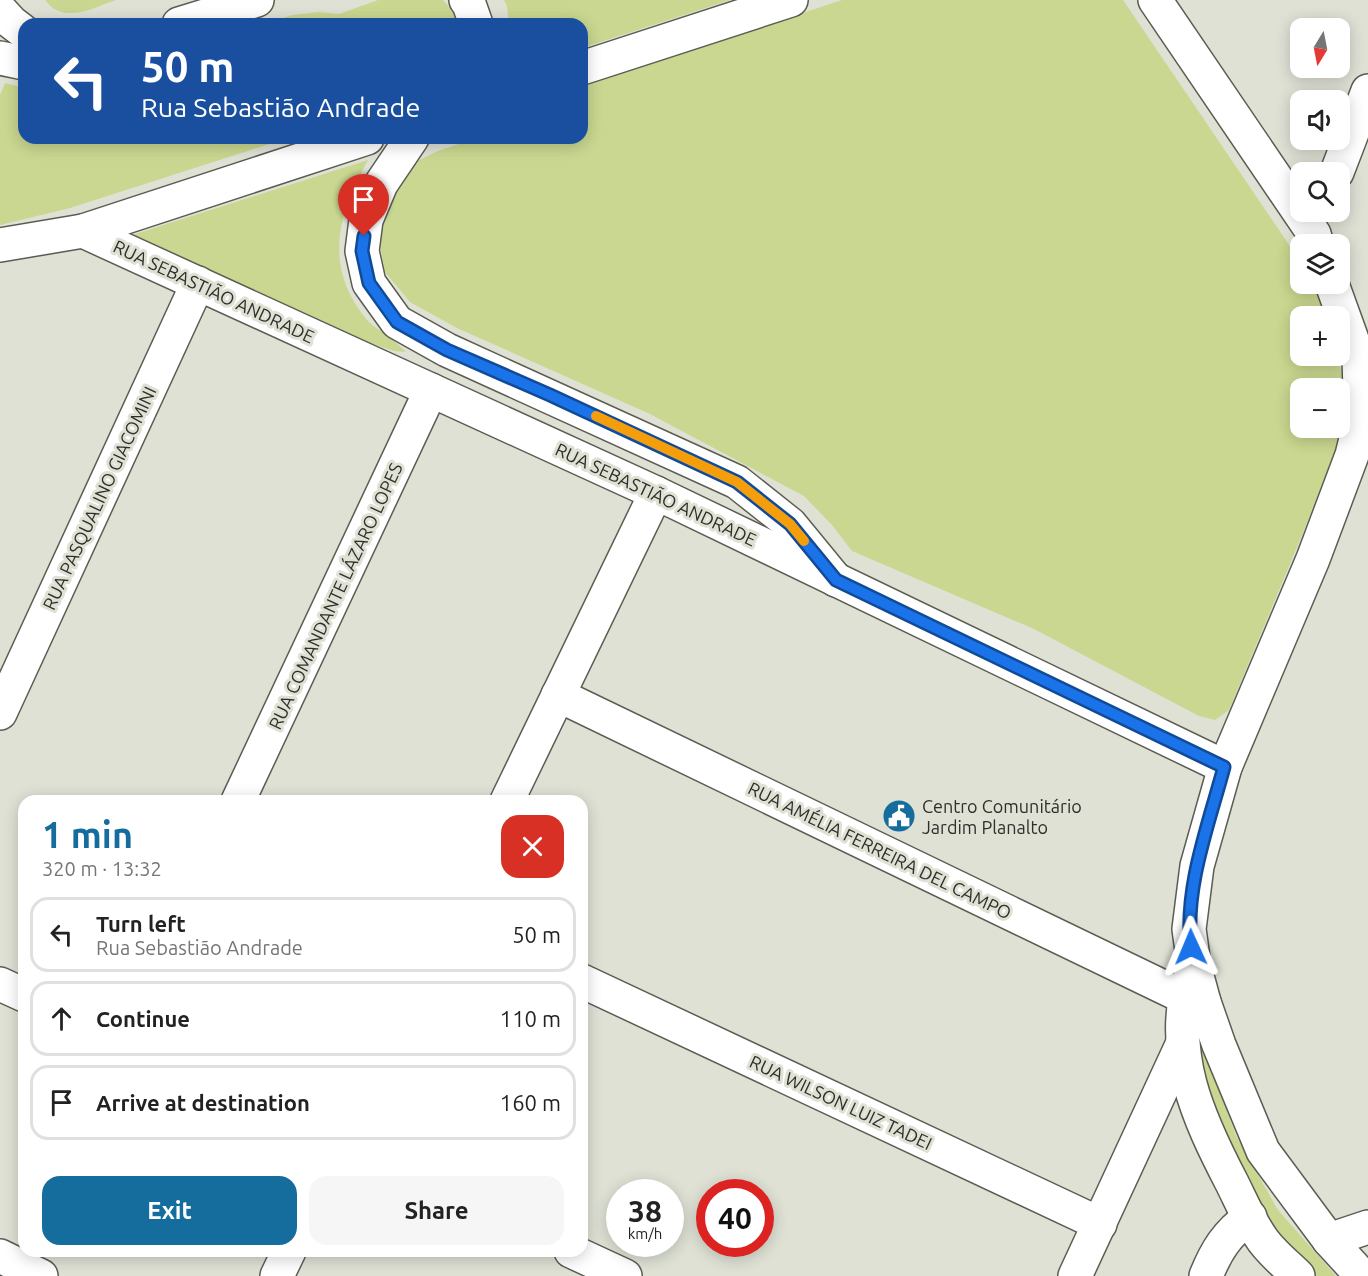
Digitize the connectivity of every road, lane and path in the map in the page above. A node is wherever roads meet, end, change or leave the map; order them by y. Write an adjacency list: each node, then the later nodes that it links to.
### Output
1 (257, 0): 6 (street)
2 (466, 0): 7 (street)
3 (791, 0): 11 (street)
4 (1155, 0): 16 (street)
5 (0, 10): 8 (street)
6 (198, 18)
7 (474, 18)
8 (18, 27)
9 (0, 58): 10 (street)
10 (18, 62)
11 (588, 66)
12 (1368, 91): 15 (street)
13 (349, 144): 17 (street)
14 (408, 144): 23 (street)
15 (1341, 162)
16 (1318, 230)
17 (83, 231): 18 (street); 19 (street, RUA SEBASTIÃO ANDRADE)
18 (0, 244)
19 (198, 284): 21 (street, RUA SEBASTIÃO ANDRADE); 25 (street, RUA PASQUALINO GIACOMINI)
20 (1336, 294): 26 (street)
21 (431, 390): 22 (street, RUA SEBASTIÃO ANDRADE); 27 (street, RUA COMANDANTE LÁZARO LOPES)
22 (656, 493): 23 (street, RUA SEBASTIÃO ANDRADE); 24 (street)
23 (836, 580): 26 (street, RUA SEBASTIÃO ANDRADE)
24 (558, 695): 28 (street); 32 (street, RUA AMÉLIA FERREIRA DEL CAMPO)
25 (0, 713)
26 (1224, 767): 32 (street)
27 (241, 795)
28 (510, 795)
29 (0, 984): 31 (street)
30 (588, 984): 35 (street, RUA WILSON LUIZ TADEI)
31 (18, 992)
32 (1194, 1000): 33 (street); 37 (street)
33 (1182, 1045): 34 (street); 35 (street)
34 (1245, 1220): 45 (street); 46 (street)
35 (1100, 1224): 44 (street)
36 (1368, 1227): 37 (street)
37 (1329, 1240): 47 (street)
38 (0, 1256): 41 (street)
39 (286, 1257): 42 (street)
40 (584, 1257): 43 (street)
41 (41, 1276)
42 (276, 1276)
43 (625, 1276)
44 (1075, 1276)
45 (1206, 1276)
46 (1298, 1276)
47 (1362, 1276)

